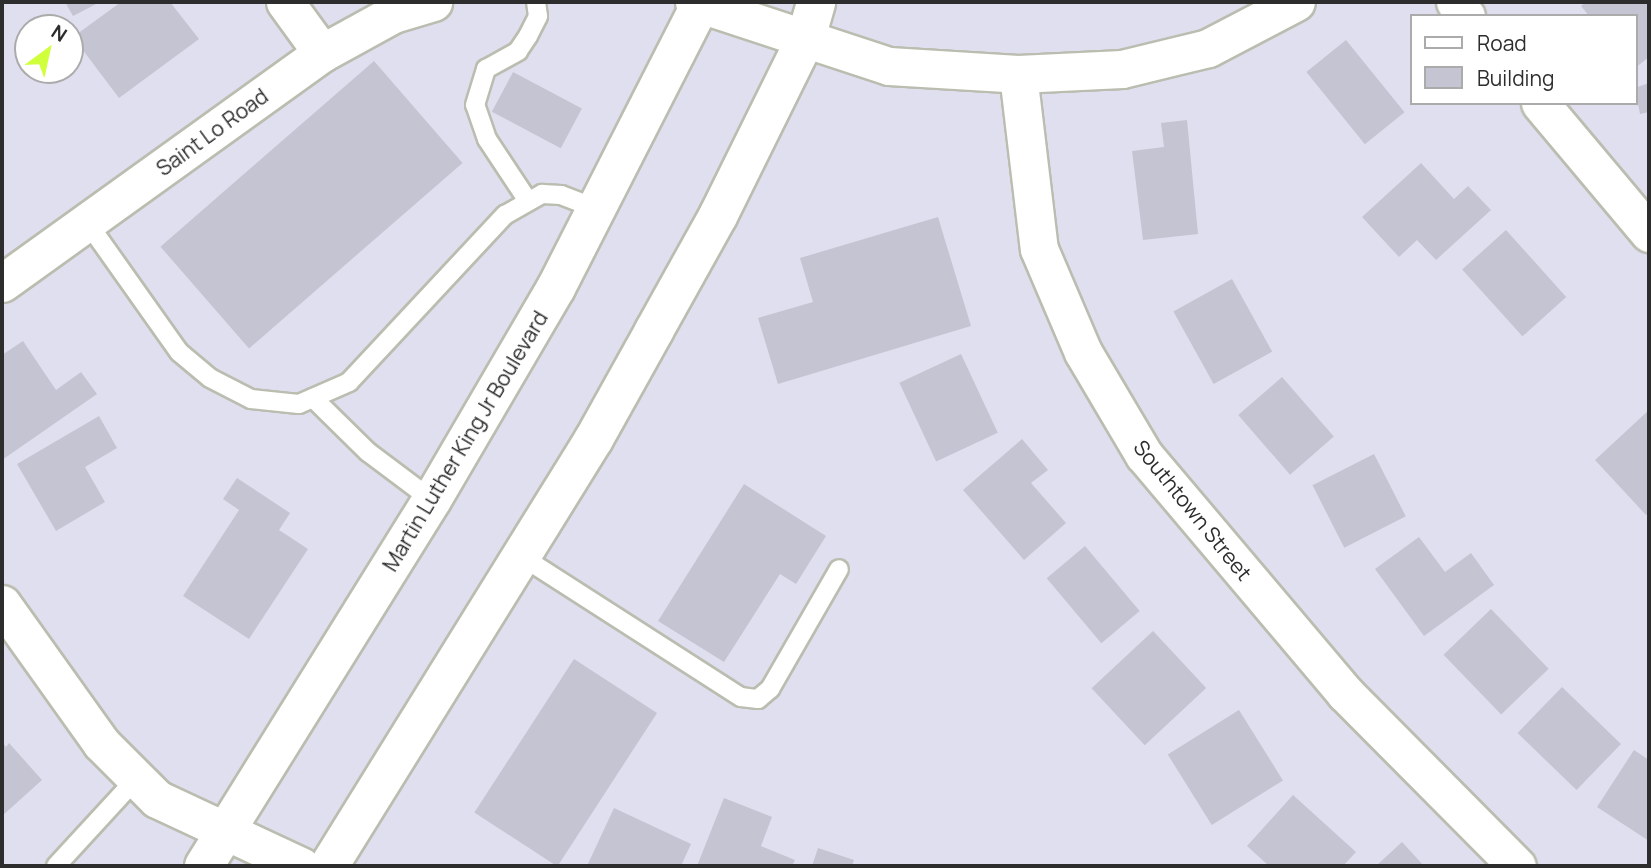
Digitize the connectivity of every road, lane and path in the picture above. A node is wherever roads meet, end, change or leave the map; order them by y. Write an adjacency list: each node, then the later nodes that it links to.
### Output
1 (285, 2): 7 (street)
2 (433, 2): 7 (street, Saint Lo Road)
3 (536, 2): 10 (lane)
4 (1296, 2): 8 (street)
5 (699, 3): 6 (street); 11 (main road, Martin Luther King Jr Boulevard)
6 (811, 20): 8 (street); 17 (main road)
7 (322, 53): 12 (street, Saint Lo Road)
8 (1018, 74): 26 (street, Southtown Street)
9 (1542, 105): 13 (street)
10 (528, 201): 11 (lane); 15 (lane)
11 (597, 209): 16 (main road, Martin Luther King Jr Boulevard)
12 (87, 222): 14 (street, Saint Lo Road); 15 (lane)
13 (1649, 233)
14 (2, 283)
15 (313, 398): 16 (lane)
16 (432, 500): 21 (main road, Martin Luther King Jr Boulevard)
17 (521, 556): 18 (lane); 25 (main road)
18 (839, 569)
19 (2, 604): 20 (street)
20 (136, 779): 21 (street); 22 (lane)
21 (226, 830): 23 (main road, Martin Luther King Jr Boulevard); 24 (street)
22 (56, 866)
23 (204, 866)
24 (301, 866)
25 (329, 866)
26 (1517, 866)

